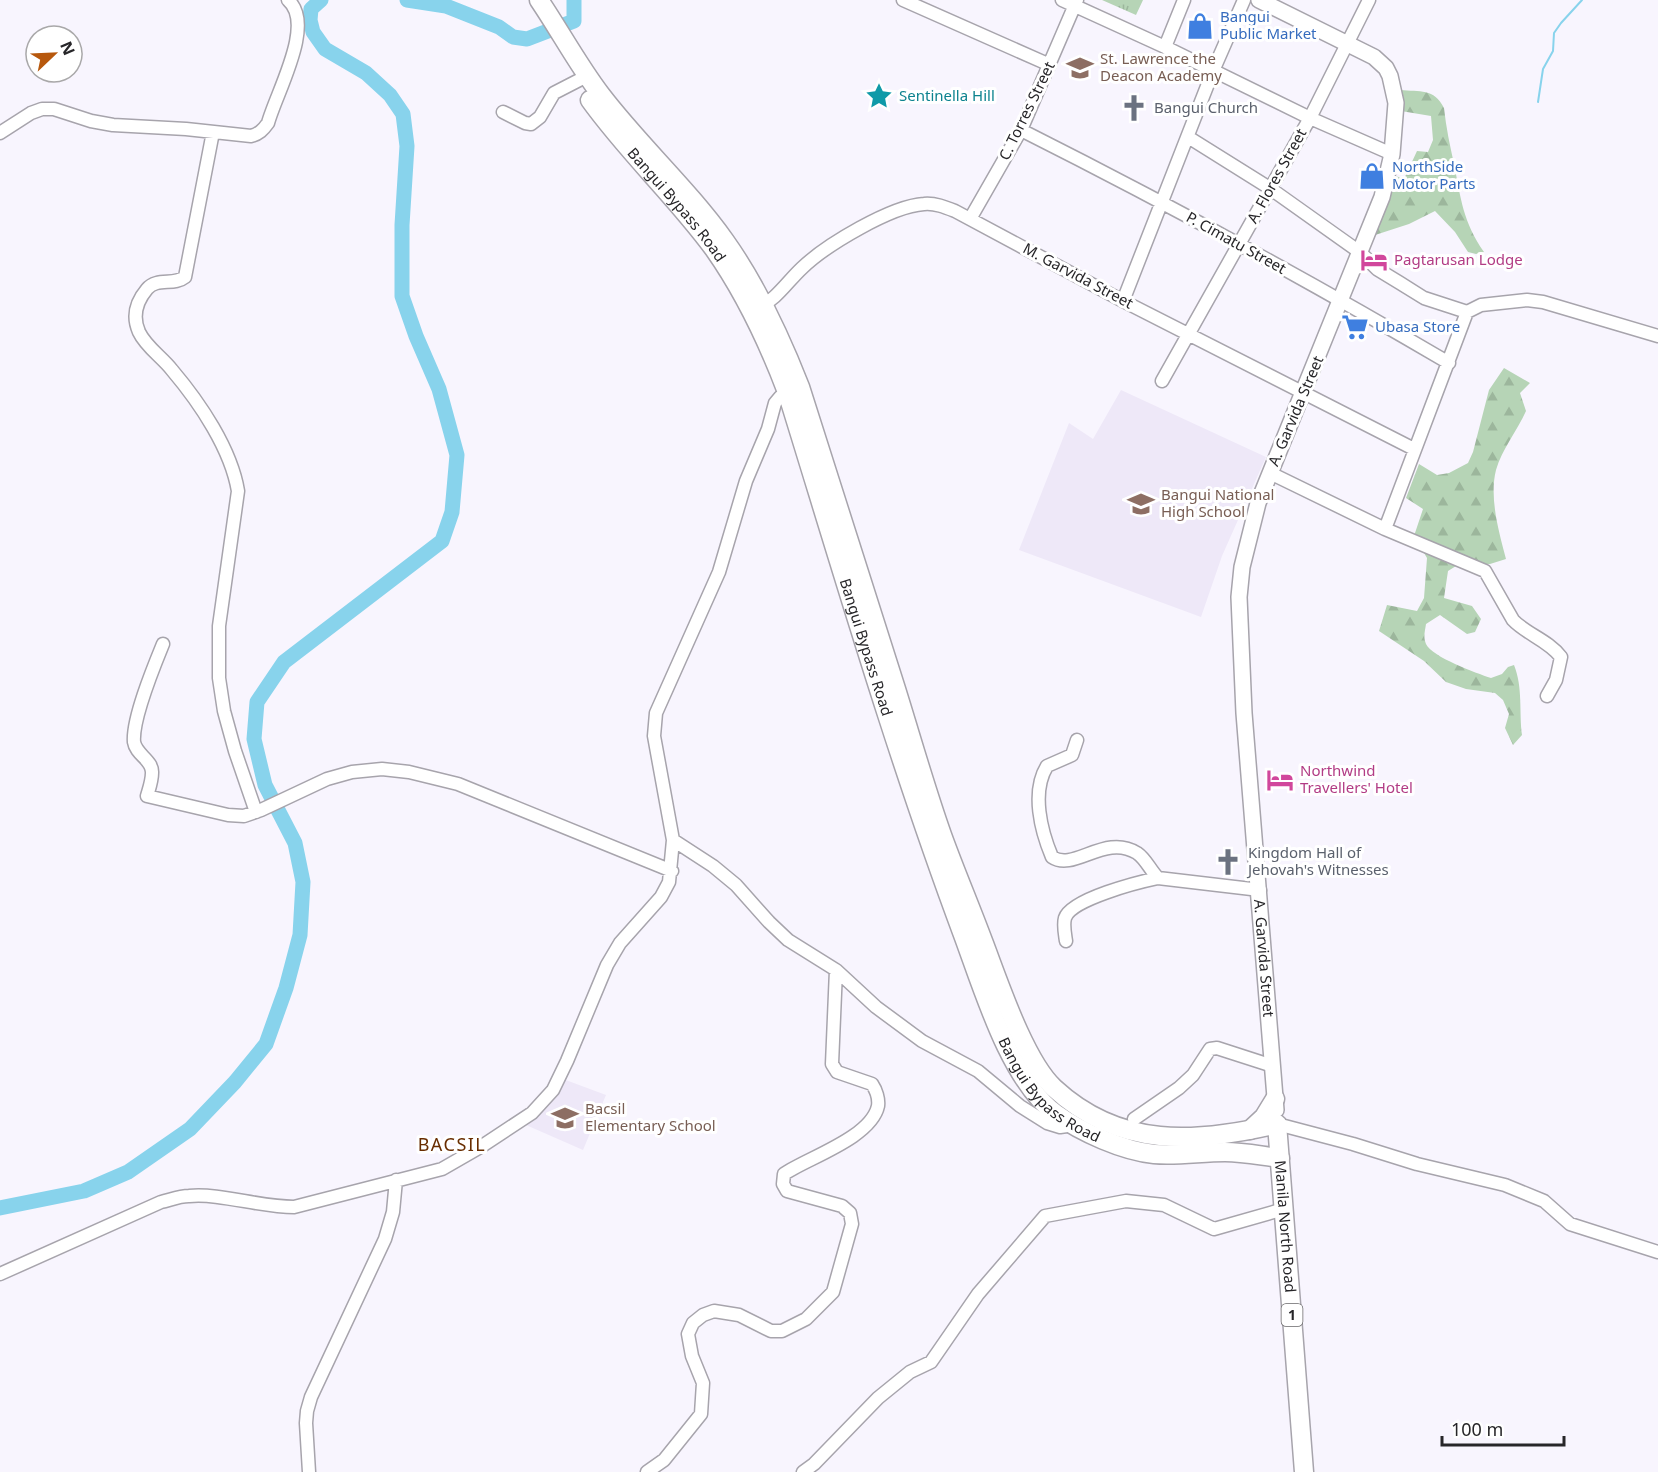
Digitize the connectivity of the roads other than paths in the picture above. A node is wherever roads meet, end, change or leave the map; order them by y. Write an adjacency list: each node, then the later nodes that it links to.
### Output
1 (288, 0): 18 (street)
2 (903, 0): 12 (street)
3 (1062, 0): 8 (street)
4 (1184, 0): 11 (street)
5 (1244, 0): 13 (street)
6 (1259, 0): 10 (main road, A. Garvida Street / 1)
7 (1369, 0): 10 (street, A. Flores Street)
8 (1076, 3): 11 (street); 12 (street, C. Torres Street)
9 (536, 6): 14 (highway, Bangui Bypass Road)
10 (1349, 43): 16 (street, A. Flores Street); 21 (main road, A. Garvida Street / 1)
11 (1165, 47): 13 (street)
12 (1050, 65): 17 (street, C. Torres Street)
13 (1213, 71): 16 (street); 20 (street)
14 (583, 79): 15 (street); 29 (highway, Bangui Bypass Road)
15 (503, 112)
16 (1310, 118): 21 (street); 22 (street, A. Flores Street)
17 (1020, 130): 23 (street, P. Cimatu Street); 24 (street, C. Torres Street)
18 (213, 132): 19 (street); 43 (street)
19 (0, 133)
20 (1188, 137): 22 (street); 23 (street)
21 (1392, 154): 26 (main road, A. Garvida Street / 1)
22 (1271, 189): 25 (street, A. Flores Street); 26 (street)
23 (1162, 202): 25 (street, P. Cimatu Street); 28 (street)
24 (970, 219): 28 (street, M. Garvida Street); 29 (street, M. Garvida Street)
25 (1239, 245): 27 (street, P. Cimatu Street); 31 (street, A. Flores Street)
26 (1361, 253): 27 (main road, A. Garvida Street / 1); 30 (street)
27 (1341, 300): 33 (street, P. Cimatu Street); 36 (main road, A. Garvida Street / 1)
28 (1123, 301): 31 (street, M. Garvida Street)
29 (757, 309): 35 (highway, Bangui Bypass Road)
30 (1467, 312): 32 (street); 33 (street)
31 (1190, 335): 34 (street, A. Flores Street); 36 (street, M. Garvida Street)
32 (1658, 336)
33 (1449, 363): 37 (street)
34 (1162, 381)
35 (794, 389): 44 (street); 54 (highway, Bangui Bypass Road); 56 (highway, Bangui Bypass Road)
36 (1304, 393): 37 (street, M. Garvida Street); 38 (main road, A. Garvida Street / 1)
37 (1414, 449): 39 (street)
38 (1270, 473): 39 (street); 47 (main road, A. Garvida Street / 1)
39 (1385, 529): 41 (street)
40 (163, 644): 43 (street)
41 (1547, 696)
42 (1077, 740): 46 (street)
43 (258, 811): 45 (street)
44 (673, 840): 45 (street); 49 (street)
45 (672, 871): 59 (street)
46 (1158, 878): 47 (street); 48 (street)
47 (1260, 890): 50 (main road, A. Garvida Street / 1)
48 (1066, 941)
49 (836, 970): 54 (street); 64 (street)
50 (1273, 1066): 51 (main road, A. Garvida Street / 1); 52 (street)
51 (1275, 1099): 53 (main road, A. Garvida Street / 1); 55 (highway)
52 (1134, 1119)
53 (1277, 1124): 55 (highway, Bangui Bypass Road); 58 (highway, Manila North Road / 1); 61 (street)
54 (1074, 1125): 56 (highway, Bangui Bypass Road)
55 (1249, 1130): 56 (highway, Bangui Bypass Road)
56 (1192, 1145): 57 (highway, Bangui Bypass Road)
57 (1251, 1154): 58 (highway, Bangui Bypass Road); 60 (highway)
58 (1280, 1158): 60 (highway, Manila North Road / 1)
59 (396, 1180): 62 (street); 63 (street)
60 (1284, 1201): 65 (street); 66 (highway, Manila North Road / 1)
61 (1658, 1252)
62 (0, 1274)
63 (309, 1472)
64 (647, 1472)
65 (803, 1472)
66 (1304, 1472)

